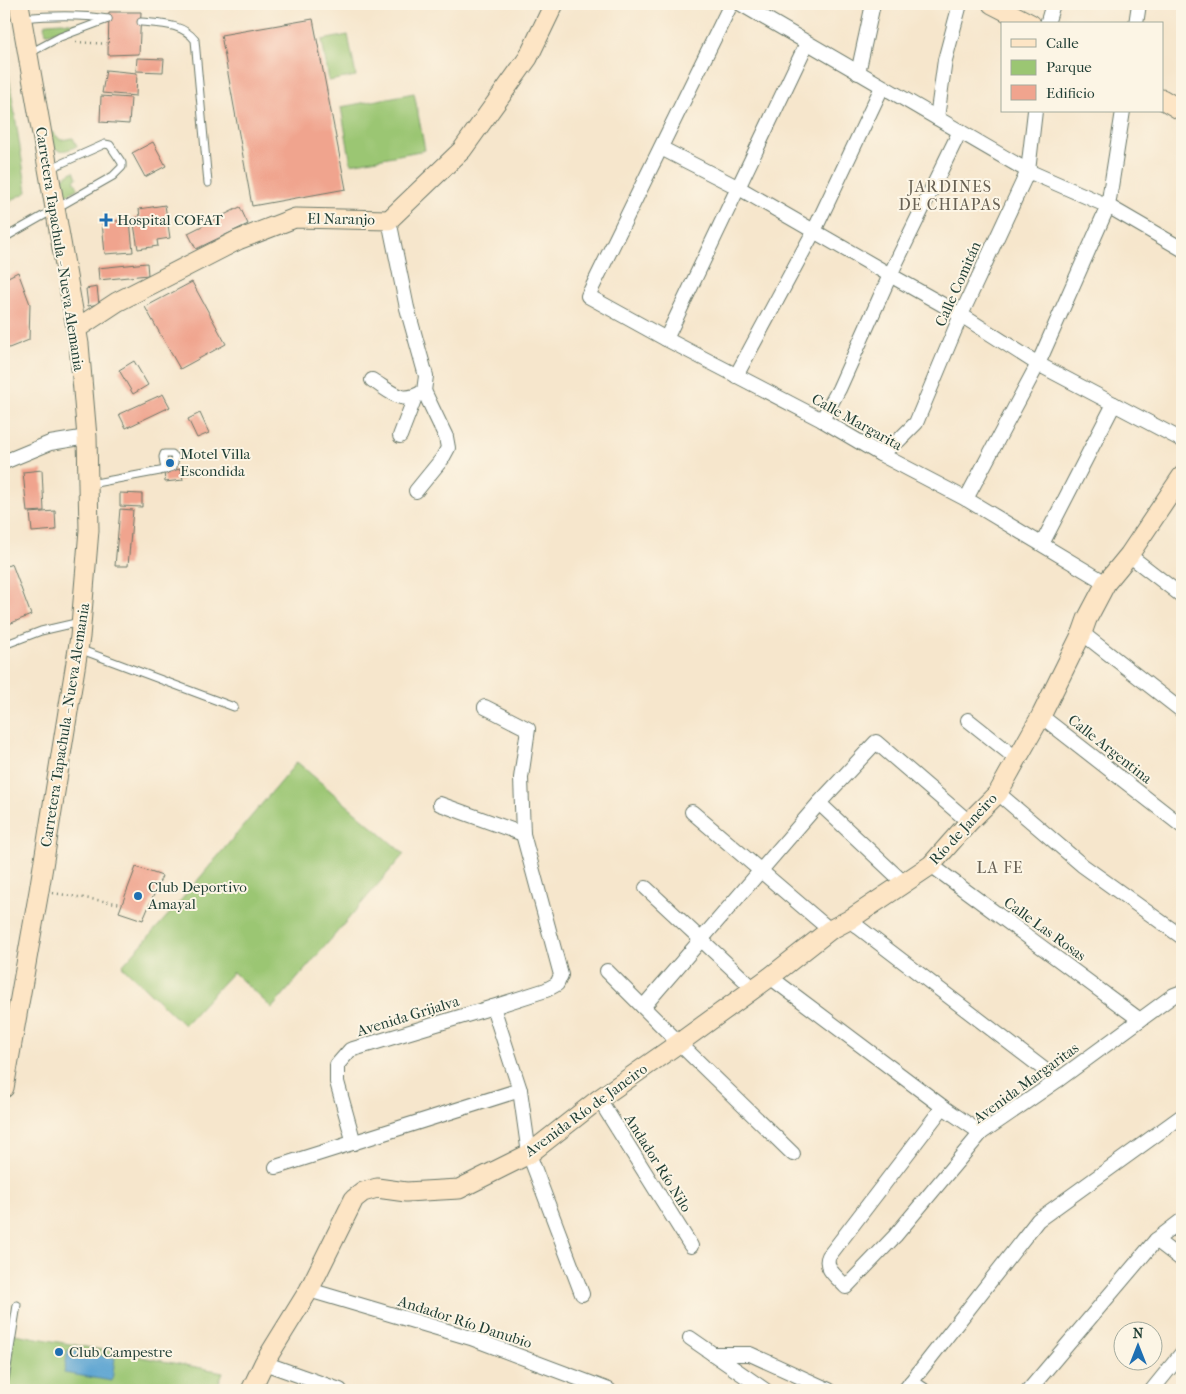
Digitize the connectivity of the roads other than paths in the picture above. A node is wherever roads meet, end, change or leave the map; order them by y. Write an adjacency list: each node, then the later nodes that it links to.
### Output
1 (554, 4): 31 (street, El Naranjo)
2 (731, 4): 24 (street)
3 (741, 4): 14 (street)
4 (873, 4): 16 (street)
5 (960, 4): 22 (street)
6 (992, 4): 11 (street)
7 (1053, 4): 12 (street)
8 (1139, 4): 13 (street)
9 (20, 11): 15 (street, Carretera Tapachula - Nueva Alemania); 15 (lane)
10 (140, 22): 27 (lane)
11 (1027, 22)
12 (1048, 22)
13 (1136, 22)
14 (807, 43): 16 (street); 28 (street)
15 (28, 54): 25 (street, Carretera Tapachula - Nueva Alemania)
16 (858, 73): 17 (street)
17 (882, 88): 22 (street); 32 (street)
18 (1164, 100): 19 (street)
19 (1182, 111)
20 (1035, 112): 26 (street, Calle Comitán)
21 (1123, 112): 29 (street)
22 (937, 118): 23 (street)
23 (960, 131): 26 (street); 35 (street)
24 (661, 148): 28 (street); 38 (street, Calle Margarita)
25 (48, 170): 30 (street, Carretera Tapachula - Nueva Alemania); 30 (lane)
26 (1028, 171): 29 (street); 36 (street, Calle Comitán)
27 (208, 183)
28 (739, 188): 32 (street); 38 (street)
29 (1108, 206): 34 (street); 39 (street)
30 (56, 207): 33 (lane); 37 (street, Carretera Tapachula - Nueva Alemania)
31 (388, 220): 37 (street, El Naranjo); 42 (street)
32 (814, 231): 35 (street); 40 (street)
33 (4, 238)
34 (1182, 249)
35 (890, 275): 36 (street); 44 (street)
36 (961, 315): 39 (street); 48 (street, Calle Comitán)
37 (76, 329): 46 (street, Carretera Tapachula - Nueva Alemania)
38 (666, 339): 40 (street, Calle Margarita)
39 (1038, 364): 43 (street); 54 (street)
40 (736, 376): 44 (street, Calle Margarita)
41 (372, 380): 42 (street)
42 (419, 394): 45 (street); 53 (street)
43 (1114, 404): 47 (street); 55 (street)
44 (822, 420): 48 (street, Calle Margarita)
45 (400, 436)
46 (87, 437): 49 (street); 52 (street, Carretera Tapachula - Nueva Alemania)
47 (1182, 440)
48 (880, 454): 54 (street, Calle Margarita)
49 (4, 462)
50 (165, 470): 52 (lane)
51 (1181, 479): 56 (street, Río de Janeiro)
52 (88, 484): 59 (street, Carretera Tapachula - Nueva Alemania)
53 (416, 491)
54 (966, 499): 55 (street, Calle Margarita)
55 (1042, 544): 57 (street, Calle Margarita)
56 (1129, 555): 57 (street, Río de Janeiro); 58 (street)
57 (1106, 583): 60 (street, Río de Janeiro)
58 (1182, 596)
59 (82, 621): 61 (lane); 62 (street, Carretera Tapachula - Nueva Alemania)
60 (1082, 633): 65 (street); 66 (street, Río de Janeiro)
61 (4, 645)
62 (79, 649): 63 (lane); 93 (street, Carretera Tapachula - Nueva Alemania)
63 (234, 708)
64 (485, 708): 75 (street)
65 (1182, 711)
66 (1041, 716): 68 (street, Río de Janeiro); 74 (street, Calle Argentina)
67 (968, 720): 68 (street)
68 (1017, 759): 69 (street, Río de Janeiro)
69 (998, 793): 73 (street, Río de Janeiro); 82 (street)
70 (819, 803): 73 (street); 77 (street); 78 (street)
71 (440, 804): 75 (street)
72 (692, 812): 77 (street)
73 (969, 822): 76 (street, Río de Janeiro)
74 (1182, 826)
75 (523, 834): 88 (street, Avenida Grijalva)
76 (931, 865): 78 (street, Río de Janeiro); 90 (street, Calle Las Rosas)
77 (761, 871): 81 (street); 83 (street)
78 (904, 883): 80 (street, Río de Janeiro)
79 (646, 888): 83 (street)
80 (849, 920): 81 (street, Río de Janeiro); 92 (street)
81 (830, 930): 85 (street, Río de Janeiro)
82 (1182, 937)
83 (700, 939): 86 (street); 89 (street)
84 (607, 971): 89 (street)
85 (770, 977): 86 (street, Río de Janeiro); 96 (street)
86 (754, 988): 91 (street, Río de Janeiro)
87 (1182, 992): 90 (street, Avenida Margaritas)
88 (493, 1007): 94 (street); 99 (street, Avenida Grijalva)
89 (643, 1007): 91 (street)
90 (1140, 1020): 92 (street, Avenida Margaritas)
91 (679, 1043): 95 (street, Avenida Río de Janeiro); 101 (street)
92 (1058, 1080): 98 (street, Avenida Margaritas)
93 (4, 1088)
94 (520, 1090): 99 (street); 100 (street)
95 (599, 1099): 100 (street, Avenida Río de Janeiro); 105 (street, Andador Río Nilo)
96 (943, 1107): 98 (street); 98 (street, Avenida Margaritas)
97 (1182, 1116): 115 (street)
98 (981, 1133)
99 (354, 1143): 102 (street)
100 (529, 1154): 107 (street, Avenida Río de Janeiro); 108 (street)
101 (793, 1154)
102 (276, 1167)
103 (1182, 1220): 104 (street)
104 (1156, 1240): 106 (street); 121 (street)
105 (691, 1246)
106 (1182, 1260)
107 (309, 1290): 113 (street, Avenida Río de Janeiro); 118 (street, Andador Río Danubio)
108 (582, 1294)
109 (17, 1305): 114 (lane)
110 (690, 1338): 112 (street)
111 (1182, 1353): 122 (street)
112 (713, 1354): 119 (street); 120 (street)
113 (264, 1363): 116 (street, Avenida Río de Janeiro); 117 (street)
114 (4, 1386)
115 (913, 1387)
116 (251, 1390)
117 (340, 1390)
118 (608, 1390)
119 (765, 1390)
120 (829, 1390)
121 (1029, 1390)
122 (1152, 1390)

